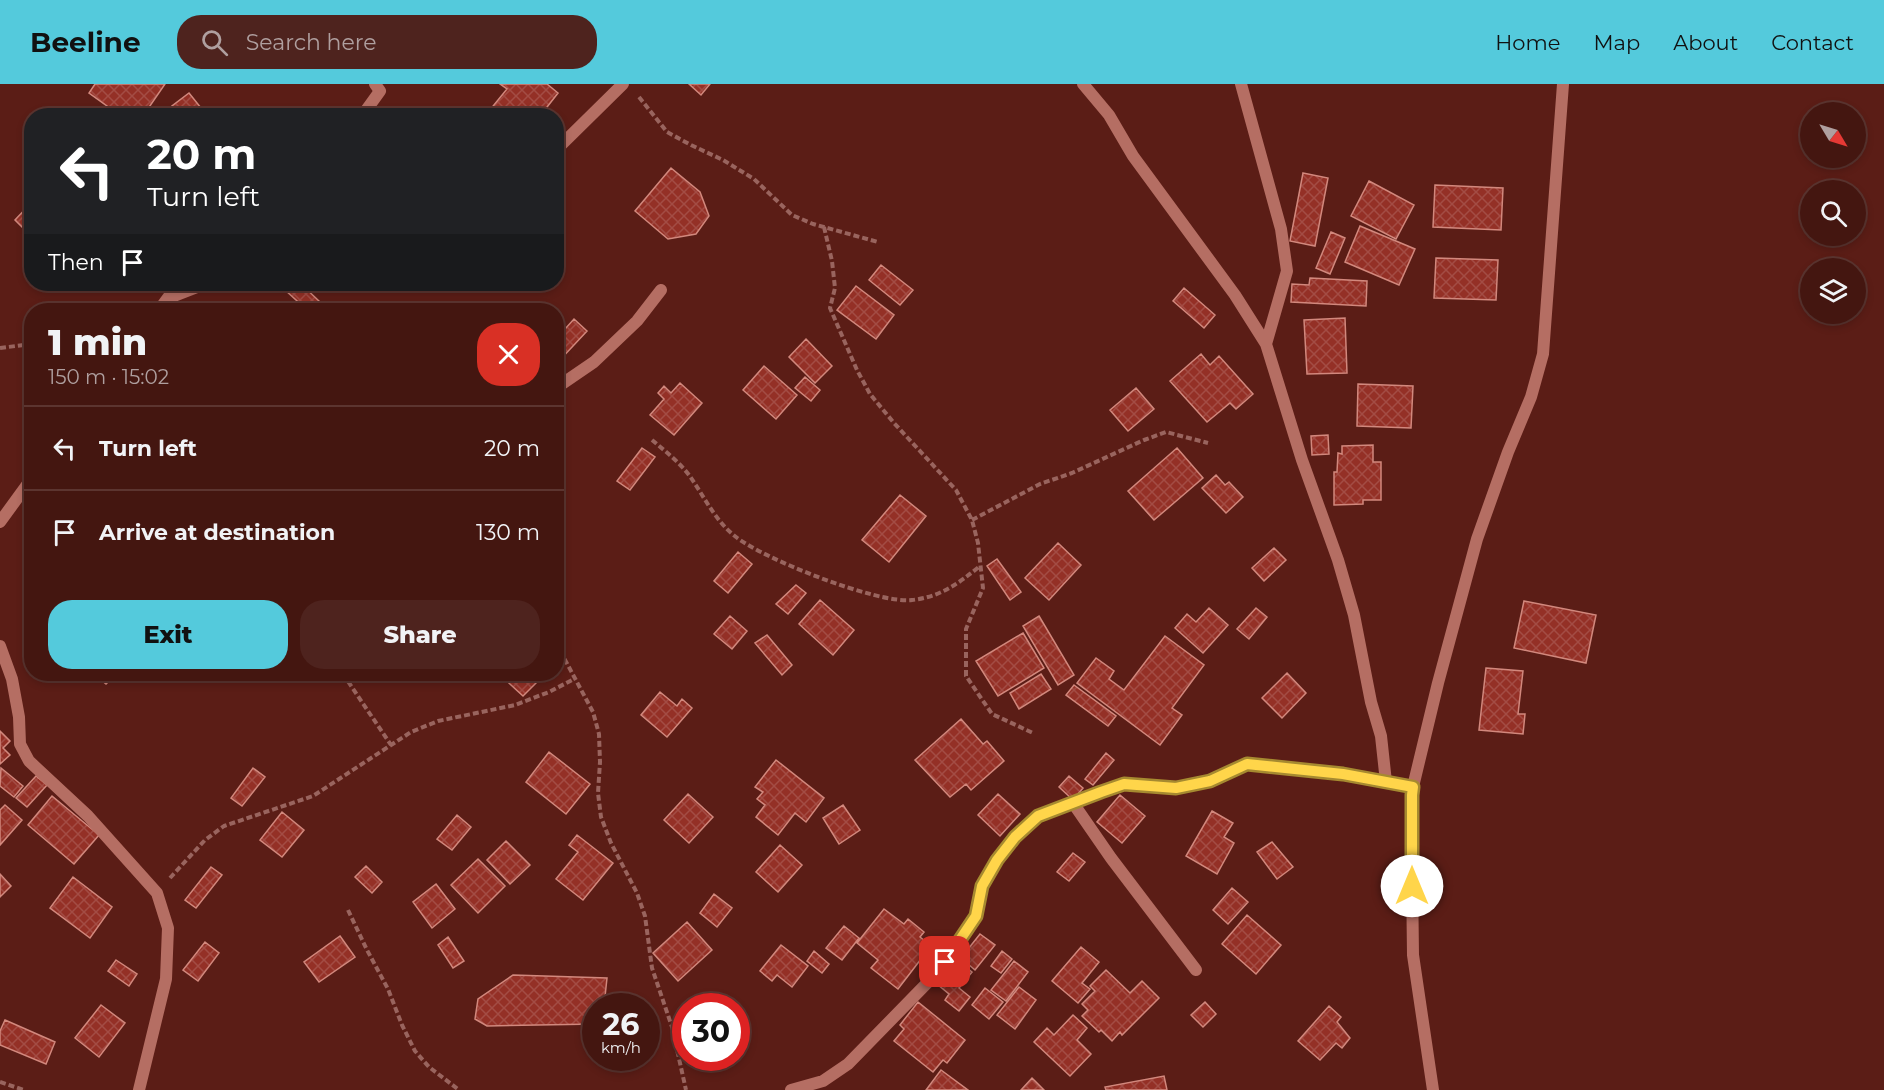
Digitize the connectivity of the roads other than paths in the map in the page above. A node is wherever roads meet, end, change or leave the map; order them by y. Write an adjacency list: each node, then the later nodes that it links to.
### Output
1 (623, 84): 7 (street)
2 (1083, 84): 13 (street)
3 (1241, 84): 13 (street)
4 (1563, 84): 19 (street)
5 (380, 86): 6 (street)
6 (367, 108)
7 (564, 143)
8 (662, 290): 14 (street)
9 (173, 291): 11 (street)
10 (187, 291): 11 (street)
11 (169, 298): 12 (street)
12 (165, 303)
13 (1266, 344): 18 (street)
14 (564, 383)
15 (24, 494): 16 (street)
16 (0, 522)
17 (0, 646): 22 (street)
18 (1386, 782): 19 (street); 20 (street)
19 (1413, 787): 24 (street)
20 (1073, 803): 21 (street); 23 (street)
21 (1196, 970)
22 (139, 1090)
23 (791, 1090)
24 (1433, 1090)

